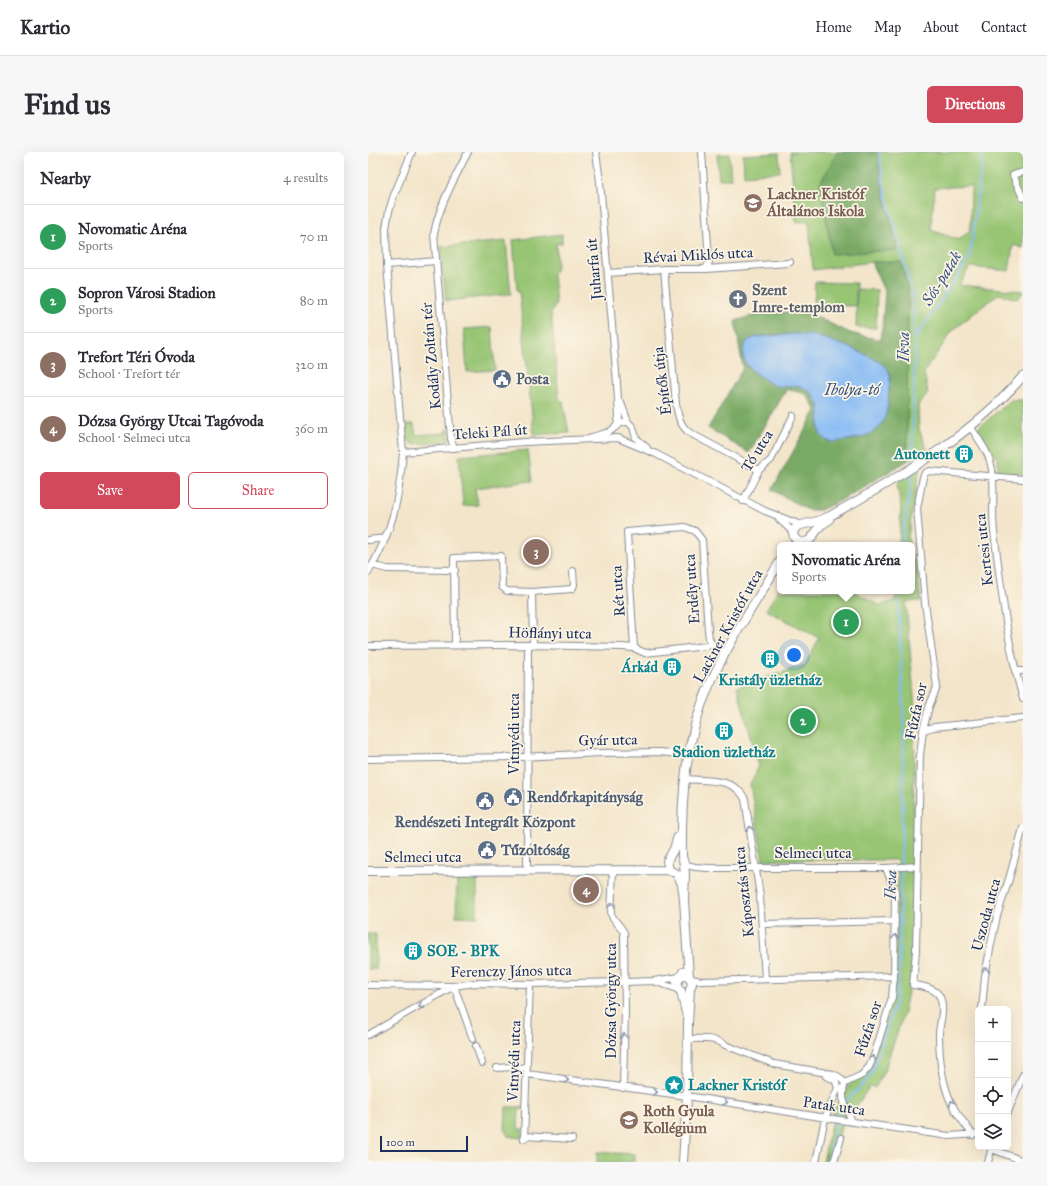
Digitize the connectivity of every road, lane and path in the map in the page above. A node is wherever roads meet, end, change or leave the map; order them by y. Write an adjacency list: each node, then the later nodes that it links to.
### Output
1 (412, 152): 9 (street)
2 (468, 152): 7 (street, Kodály Zoltán tér)
3 (596, 152): 12 (street, Juharfa út)
4 (702, 152): 10 (street)
5 (1023, 172): 6 (street)
6 (1023, 198)
7 (436, 261): 9 (street); 22 (street, Kodály Zoltán tér)
8 (790, 262): 10 (street, Révai Miklós utca)
9 (387, 265): 23 (street)
10 (706, 268): 11 (street, Révai Miklós utca)
11 (664, 269): 12 (street, Révai Miklós utca); 25 (street, Építők útja)
12 (608, 273): 14 (street, Juharfa út)
13 (1023, 376): 17 (street)
14 (617, 384): 16 (street, Juharfa út); 18 (street, Juharfa út)
15 (793, 416): 25 (street, Tó utca)
16 (628, 422): 18 (street, Teleki Pál út); 19 (street, Teleki Pál út)
17 (970, 426): 26 (street, Kertesi utca); 29 (street)
18 (616, 427): 20 (street); 21 (street, Teleki Pál út)
19 (634, 433): 20 (street, Teleki Pál út); 24 (street, Teleki Pál út)
20 (620, 439): 21 (street, Teleki Pál út); 24 (street, Teleki Pál út)
21 (579, 440): 22 (street, Teleki Pál út)
22 (454, 448): 23 (street, Teleki Pál út)
23 (403, 452): 35 (street)
24 (656, 454): 28 (street, Teleki Pál út)
25 (758, 470): 28 (street, Tó utca)
26 (993, 477): 27 (street); 52 (street, Kertesi utca); 56 (street, Fűzfa sor)
27 (1023, 479)
28 (743, 501): 30 (street, Teleki Pál út)
29 (853, 503): 31 (street); 34 (street)
30 (765, 511): 31 (street); 33 (street)
31 (802, 525): 33 (street); 34 (street)
32 (627, 532): 46 (street, Erdély utca); 50 (street, Rét utca)
33 (793, 533): 37 (street); 38 (street)
34 (812, 536): 39 (street)
35 (386, 538): 36 (street); 40 (street)
36 (368, 540)
37 (790, 542)
38 (796, 542)
39 (805, 542)
40 (372, 566): 42 (street); 44 (street)
41 (777, 567): 51 (street, Lackner Kristóf utca)
42 (455, 570): 45 (street); 47 (street)
43 (573, 571): 45 (street)
44 (368, 572)
45 (532, 592): 48 (street, Vitnyédi utca)
46 (711, 643): 50 (street, Höflányi utca); 51 (street)
47 (455, 645): 48 (street, Höflányi utca); 49 (street, Höflányi utca)
48 (530, 645): 50 (street, Höflányi utca); 58 (street, Vitnyédi utca)
49 (368, 646)
50 (634, 648)
51 (725, 654): 57 (street, Lackner Kristóf utca)
52 (1015, 671): 53 (street); 54 (street, Kertesi utca)
53 (1023, 671)
54 (1023, 699)
55 (1023, 718): 56 (street)
56 (923, 730): 64 (street, Fűzfa sor)
57 (688, 755): 58 (street, Gyár utca); 60 (street, Lackner Kristóf utca)
58 (528, 757): 59 (street, Gyár utca); 69 (street, Vitnyédi utca)
59 (368, 759)
60 (685, 779): 61 (street, Lackner Kristóf utca); 66 (street, Káposztás utca, one-way to 60)
61 (681, 821): 63 (street, Lackner Kristóf utca); 65 (street, Lackner Kristóf utca)
62 (1023, 828): 84 (street, Uszoda utca, one-way to 62)
63 (669, 857): 65 (street, Lackner Kristóf utca); 65 (street); 68 (street, Selmeci utca)
64 (917, 866): 67 (street, Selmeci utca); 101 (street, Fűzfa sor, one-way to 64)
65 (678, 867): 66 (street, Selmeci utca); 68 (street, Selmeci utca); 72 (street, Lackner Kristóf utca); 72 (street, Lackner Kristóf utca)
66 (756, 868): 67 (street, Selmeci utca); 74 (street, Káposztás utca)
67 (886, 868): 73 (street, Fűzfa sor)
68 (646, 869): 70 (street, Selmeci utca)
69 (527, 870): 70 (street, Selmeci utca); 71 (street, Selmeci utca)
70 (613, 870): 79 (street, Dózsa György utca, one-way to 70)
71 (368, 871)
72 (684, 900): 77 (street, Lackner Kristóf utca)
73 (895, 921): 74 (street); 75 (street, Fűzfa sor, one-way to 73)
74 (762, 924): 76 (street, Káposztás utca)
75 (894, 976): 76 (street, Ferenczy János utca); 95 (street, Fűzfa sor, one-way to 75)
76 (764, 979): 77 (street, Ferenczy János utca)
77 (687, 980): 78 (street, Ferenczy János utca); 83 (street, Lackner Kristóf utca); 83 (street); 85 (street, Lackner Kristóf utca)
78 (654, 981): 79 (street, Ferenczy János utca); 83 (street, Ferenczy János utca)
79 (625, 982): 81 (street, Ferenczy János utca); 96 (street, Dózsa György utca, one-way to 79)
80 (368, 984): 82 (street, Ferenczy János utca)
81 (530, 984): 82 (street, Ferenczy János utca); 92 (street, Vitnyédi utca)
82 (454, 986): 86 (street, one-way to 86); 87 (street)
83 (680, 990): 85 (street, Lackner Kristóf utca)
84 (982, 1006)
85 (688, 1023): 88 (street, Lackner Kristóf utca)
86 (368, 1035)
87 (474, 1039)
88 (687, 1039): 93 (street); 97 (street, Lackner Kristóf utca)
89 (476, 1046): 90 (street)
90 (482, 1063)
91 (497, 1068): 92 (street, Patak utca)
92 (527, 1071): 96 (street, Patak utca, one-way to 96); 104 (street, Vitnyédi utca)
93 (820, 1072): 95 (street); 99 (street)
94 (1023, 1075): 98 (street)
95 (845, 1083): 100 (street)
96 (623, 1088): 97 (street, Patak utca, one-way to 97)
97 (687, 1096): 99 (street, Patak utca, one-way to 99); 107 (street, Lackner Kristóf utca)
98 (1011, 1105)
99 (825, 1118): 100 (street, Patak utca); 108 (street)
100 (852, 1122): 102 (street, Patak utca)
101 (975, 1134)
102 (975, 1135)
103 (841, 1138): 109 (street)
104 (572, 1139)
105 (991, 1150): 110 (street)
106 (996, 1150): 111 (street)
107 (683, 1162)
108 (816, 1162)
109 (834, 1162)
110 (988, 1162)
111 (1023, 1162)

